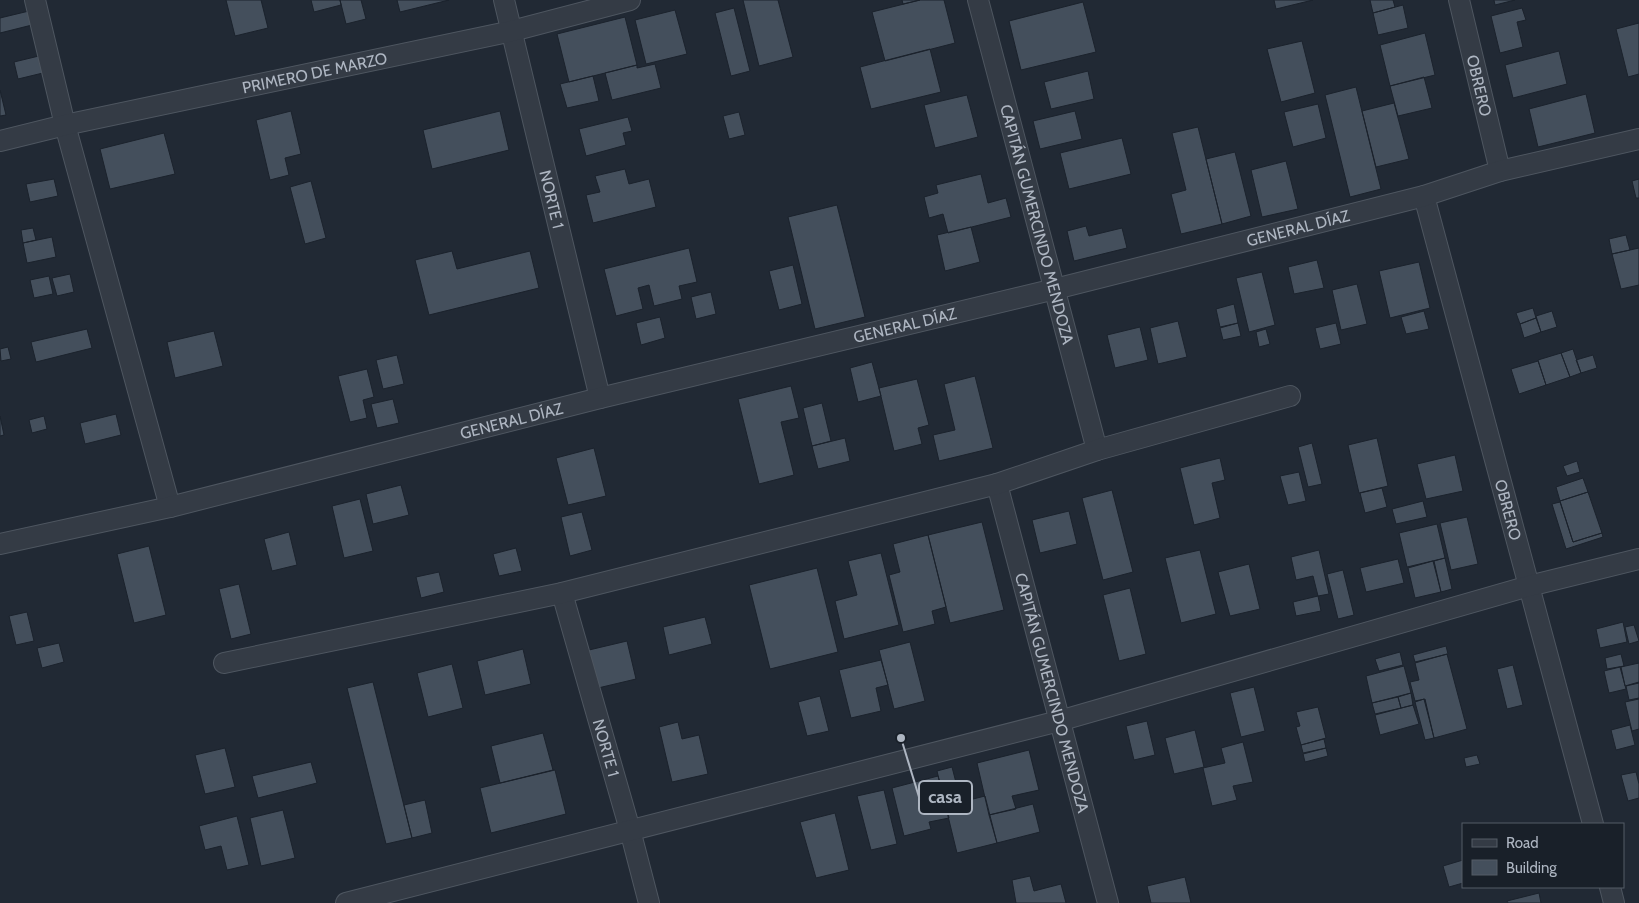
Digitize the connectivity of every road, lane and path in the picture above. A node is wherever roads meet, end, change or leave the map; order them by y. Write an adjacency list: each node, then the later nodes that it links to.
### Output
1 (35, 0): 7 (street)
2 (504, 0): 6 (street, NORTE 1)
3 (630, 0): 6 (street, PRIMERO DE MARZO)
4 (978, 0): 12 (street, CAPITÁN GUMERCINDO MENDOZA)
5 (1459, 0): 10 (street, OBRERO)
6 (512, 31): 7 (street, PRIMERO DE MARZO); 14 (street, NORTE 1)
7 (65, 125): 9 (street, PRIMERO DE MARZO); 17 (street)
8 (1639, 139): 10 (street, GENERAL DÍAZ)
9 (0, 141)
10 (1500, 171): 11 (street, GENERAL DÍAZ)
11 (1424, 196): 12 (street, GENERAL DÍAZ); 20 (street, OBRERO)
12 (1055, 289): 14 (street, GENERAL DÍAZ); 15 (street, CAPITÁN GUMERCINDO MENDOZA)
13 (1290, 396): 15 (street)
14 (600, 398): 17 (street, GENERAL DÍAZ)
15 (1097, 450): 16 (street)
16 (997, 484): 21 (street); 23 (street, CAPITÁN GUMERCINDO MENDOZA)
17 (170, 507): 18 (street, GENERAL DÍAZ)
18 (0, 544)
19 (1639, 559): 20 (street)
20 (1529, 586): 23 (street); 24 (street, OBRERO)
21 (562, 593): 22 (street); 25 (street, NORTE 1)
22 (224, 663)
23 (1059, 721): 25 (street); 29 (street, CAPITÁN GUMERCINDO MENDOZA)
24 (1593, 823)
25 (630, 830): 27 (street); 28 (street, NORTE 1)
26 (1610, 888): 30 (street)
27 (346, 903)
28 (649, 903)
29 (1108, 903)
30 (1614, 903)

